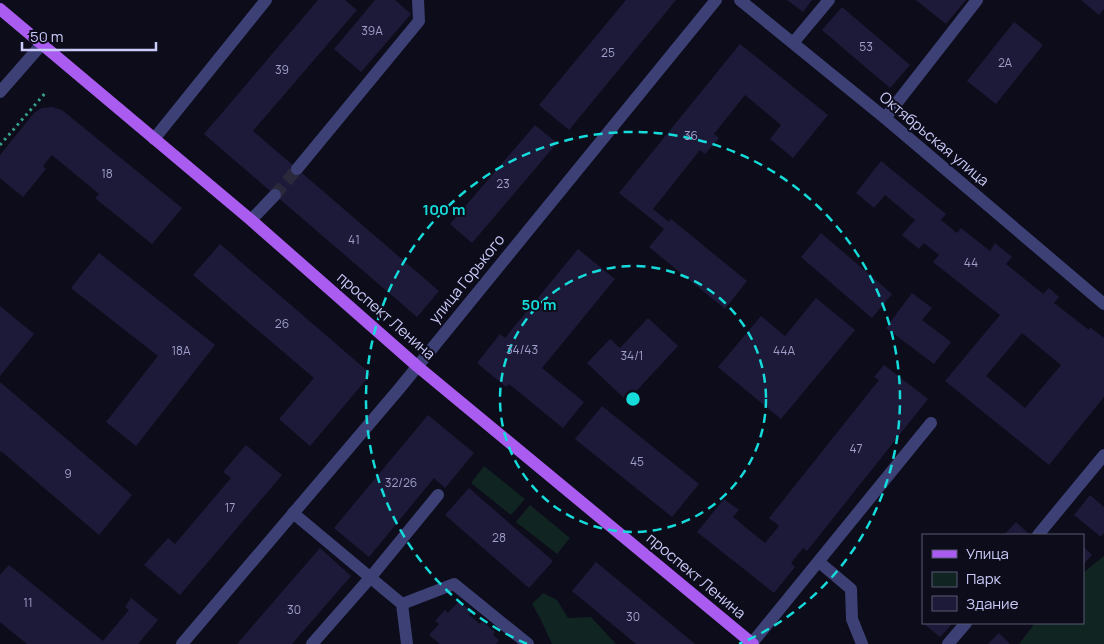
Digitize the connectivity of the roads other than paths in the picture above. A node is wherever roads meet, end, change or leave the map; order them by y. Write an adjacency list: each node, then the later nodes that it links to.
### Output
1 (266, 0): 12 (street)
2 (418, 0): 13 (street)
3 (716, 0): 17 (street, улица Горького)
4 (740, 0): 8 (street, Октябрьская улица)
5 (829, 0): 8 (street)
6 (977, 0): 11 (street)
7 (0, 9): 9 (main road, проспект Ленина)
8 (793, 43): 11 (street, Октябрьская улица)
9 (42, 44): 10 (street); 12 (main road, проспект Ленина)
10 (0, 92)
11 (885, 118): 16 (street, Октябрьская улица)
12 (154, 139): 15 (main road, проспект Ленина)
13 (297, 168)
14 (275, 195): 15 (street)
15 (251, 220): 17 (main road, проспект Ленина)
16 (1104, 304)
17 (417, 366): 21 (street, улица Горького); 31 (main road, проспект Ленина)
18 (931, 422): 23 (street)
19 (1104, 455): 22 (street)
20 (438, 495): 24 (street)
21 (292, 514): 24 (street); 27 (street, улица Горького)
22 (1039, 534)
23 (819, 562): 31 (street); 32 (street)
24 (370, 578): 25 (street); 28 (street)
25 (402, 604): 29 (street); 30 (street)
26 (965, 624): 33 (street)
27 (182, 644)
28 (312, 644)
29 (407, 644)
30 (528, 644)
31 (753, 644)
32 (862, 644)
33 (948, 644)

